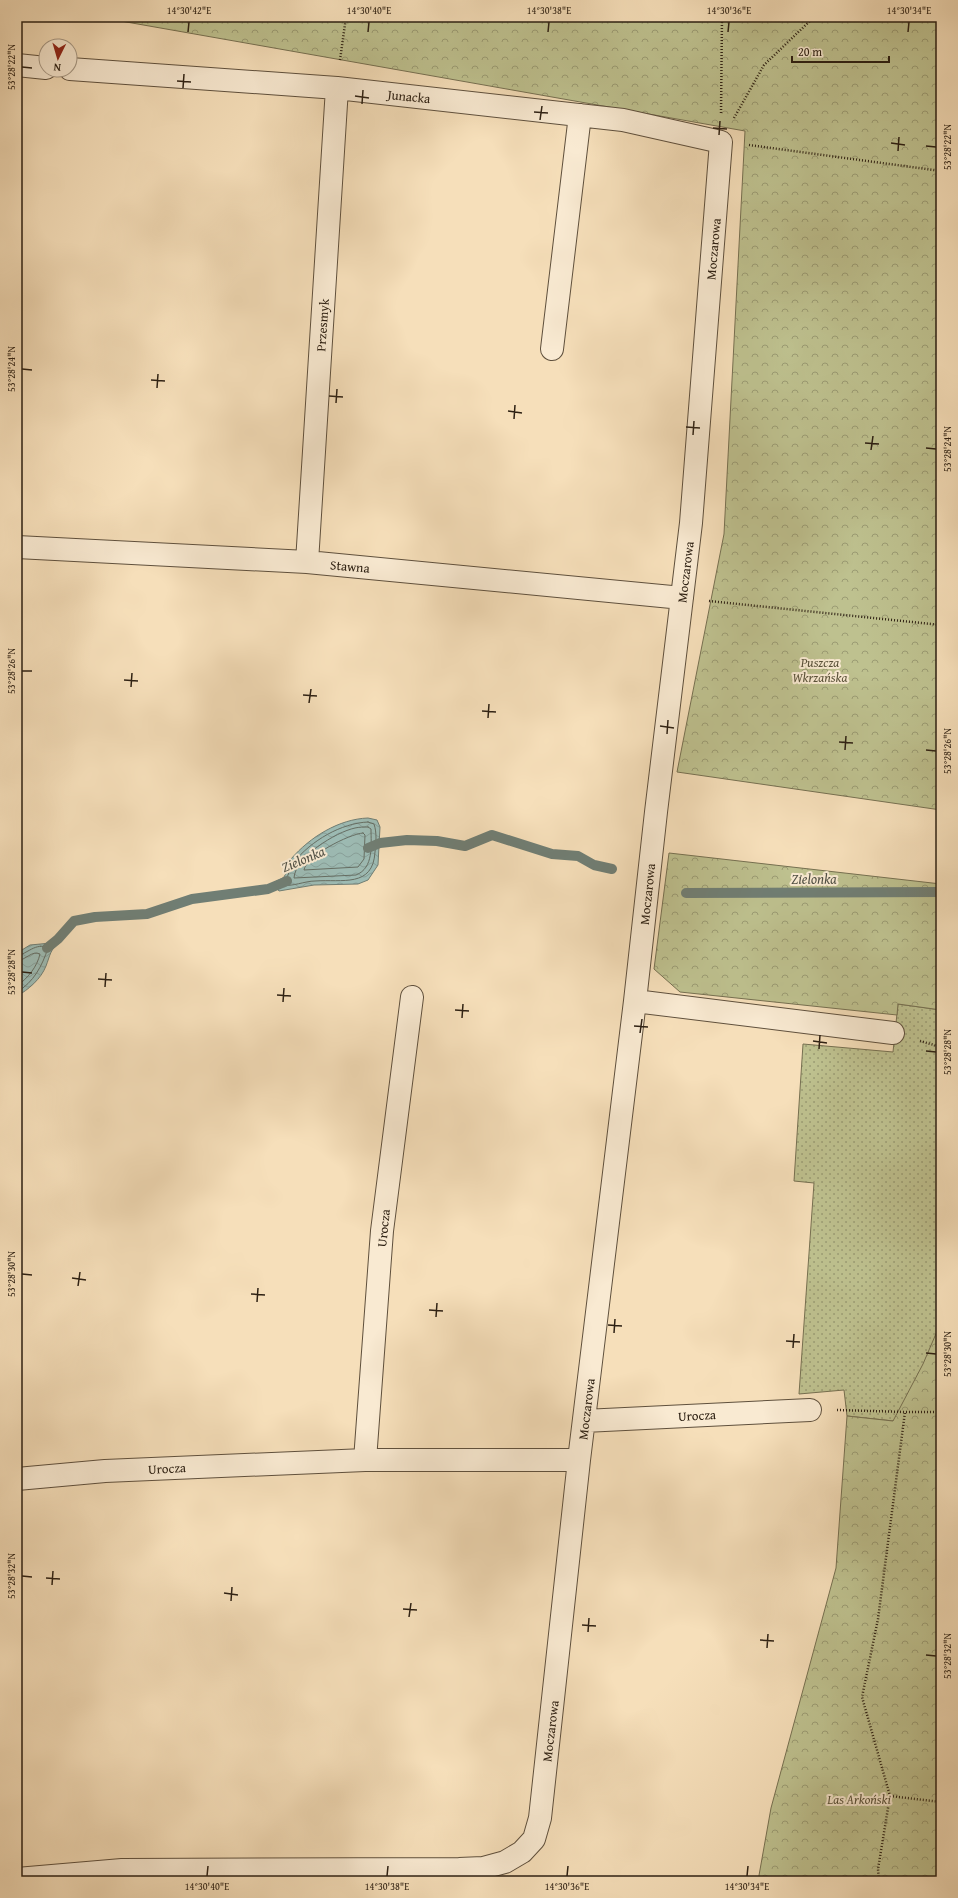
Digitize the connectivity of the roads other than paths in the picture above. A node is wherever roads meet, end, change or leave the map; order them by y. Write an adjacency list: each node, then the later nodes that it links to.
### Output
1 (17, 66): 2 (street)
2 (38, 67)
3 (78, 70): 4 (street, Junacka)
4 (337, 88): 5 (street, Junacka); 9 (street, Przesmyk)
5 (580, 115): 6 (street, Junacka); 7 (street)
6 (721, 142): 10 (street, Moczarowa)
7 (552, 349)
8 (17, 547): 9 (street, Stawna)
9 (307, 562): 10 (street, Stawna)
10 (682, 598): 12 (street, Moczarowa)
11 (412, 997): 16 (street, Urocza)
12 (636, 1001): 13 (street); 15 (street, Moczarowa)
13 (893, 1033)
14 (810, 1410): 15 (street, Urocza)
15 (584, 1421): 17 (street, Moczarowa)
16 (365, 1460): 17 (street, Urocza); 18 (street, Urocza)
17 (579, 1460): 19 (street, Moczarowa)
18 (17, 1479)
19 (17, 1879)

